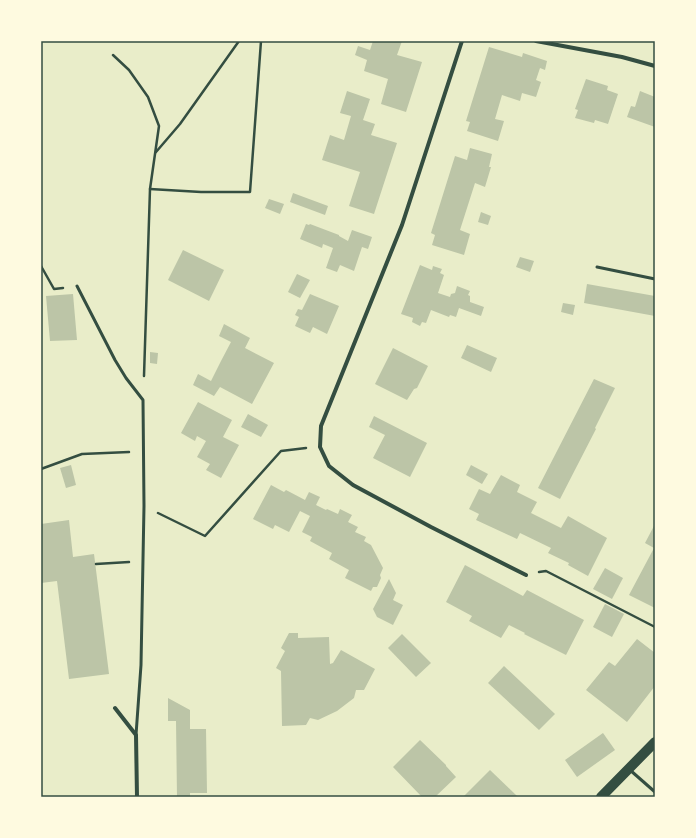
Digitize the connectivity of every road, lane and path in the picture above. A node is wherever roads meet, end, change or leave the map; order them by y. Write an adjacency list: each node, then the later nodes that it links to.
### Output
1 (239, 41): 7 (path)
2 (260, 41): 8 (path)
3 (462, 41): 15 (street)
4 (536, 41): 6 (street)
5 (113, 55): 7 (path)
6 (655, 66)
7 (156, 153): 8 (path)
8 (150, 189): 14 (path)
9 (41, 266): 12 (path)
10 (597, 267): 11 (lane)
11 (655, 279)
12 (51, 284)
13 (77, 286): 14 (lane)
14 (143, 400): 16 (lane)
15 (320, 447): 18 (path); 21 (street)
16 (144, 452): 17 (path); 18 (lane)
17 (41, 469)
18 (144, 506): 19 (lane)
19 (143, 561): 20 (path); 24 (lane)
20 (96, 564)
21 (526, 575): 22 (path)
22 (655, 627)
23 (115, 708): 24 (street)
24 (136, 735): 28 (street)
25 (655, 742): 26 (main road)
26 (628, 769): 27 (lane); 29 (main road)
27 (655, 792)
28 (137, 797)
29 (601, 797)

